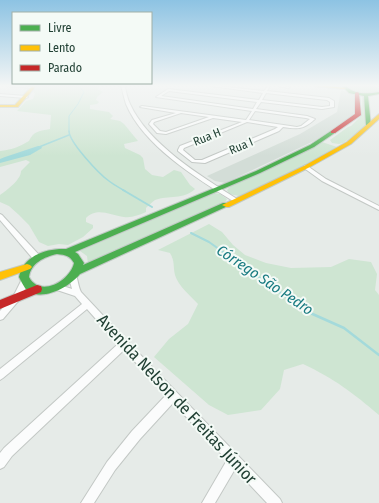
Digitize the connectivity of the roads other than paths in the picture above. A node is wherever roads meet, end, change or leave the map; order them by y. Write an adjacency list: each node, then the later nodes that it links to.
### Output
1 (131, 109): 17 (street)
2 (161, 109): 7 (street)
3 (250, 109): 6 (street)
4 (359, 109): 13 (main road)
5 (365, 109): 11 (main road)
6 (254, 110): 10 (street); 12 (street)
7 (181, 112): 9 (street); 9 (street)
8 (379, 116): 11 (main road)
9 (214, 117): 10 (street)
10 (247, 122): 12 (street); 15 (street, Rua H)
11 (369, 125): 14 (main road)
12 (282, 126): 15 (street, Rua I)
13 (323, 139): 14 (main road); 17 (main road)
14 (342, 147): 16 (main road)
15 (199, 162)
16 (306, 168): 18 (main road); 19 (street)
17 (216, 189): 18 (street); 21 (main road)
18 (235, 200): 24 (main road)
19 (379, 208)
20 (0, 216): 22 (street)
21 (66, 252): 22 (main road); 24 (main road)
22 (37, 258): 23 (main road)
23 (27, 267): 25 (main road); 26 (main road)
24 (75, 275): 27 (main road); 29 (street, Avenida Nelson de Freitas Júnior)
25 (0, 276)
26 (25, 281): 28 (main road); 30 (street)
27 (57, 287): 28 (main road); 29 (street, Avenida Nelson de Freitas Júnior)
28 (37, 289): 30 (main road)
29 (78, 294): 31 (street, Avenida Nelson de Freitas Júnior)
30 (17, 297): 32 (main road); 33 (street)
31 (88, 304): 34 (street, Avenida Nelson de Freitas Júnior); 35 (street)
32 (0, 305)
33 (0, 317)
34 (124, 344): 36 (street, Avenida Nelson de Freitas Júnior); 38 (street)
35 (0, 375)
36 (173, 396): 37 (street, Avenida Nelson de Freitas Júnior); 39 (street)
37 (234, 460): 40 (street); 41 (street, Avenida Nelson de Freitas Júnior)
38 (0, 463)
39 (87, 503)
40 (208, 503)
41 (276, 503)

